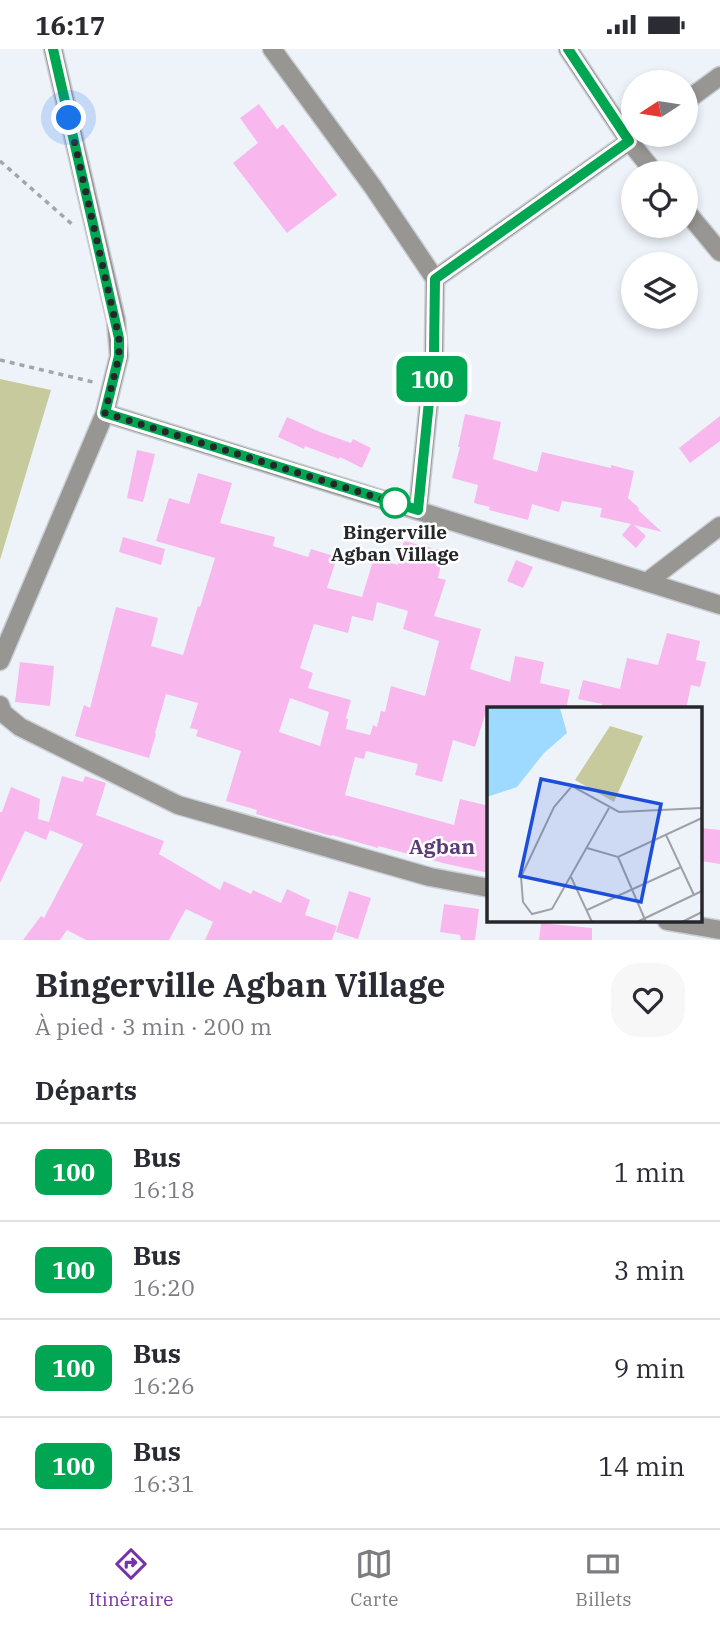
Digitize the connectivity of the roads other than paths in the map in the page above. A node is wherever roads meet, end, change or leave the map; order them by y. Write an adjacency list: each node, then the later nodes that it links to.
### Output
1 (53, 49): 11 (street)
2 (272, 49): 10 (street)
3 (568, 49): 6 (street)
4 (720, 76): 5 (street)
5 (698, 92)
6 (621, 120)
7 (621, 147): 10 (street)
8 (698, 225): 9 (street)
9 (720, 252)
10 (435, 279): 12 (street)
11 (105, 413): 12 (street); 16 (street)
12 (418, 510): 14 (street)
13 (720, 526): 14 (street)
14 (647, 582): 15 (street)
15 (720, 605)
16 (0, 661)
17 (0, 705): 18 (street)
18 (487, 888)
19 (679, 923): 20 (street)
20 (720, 930)

